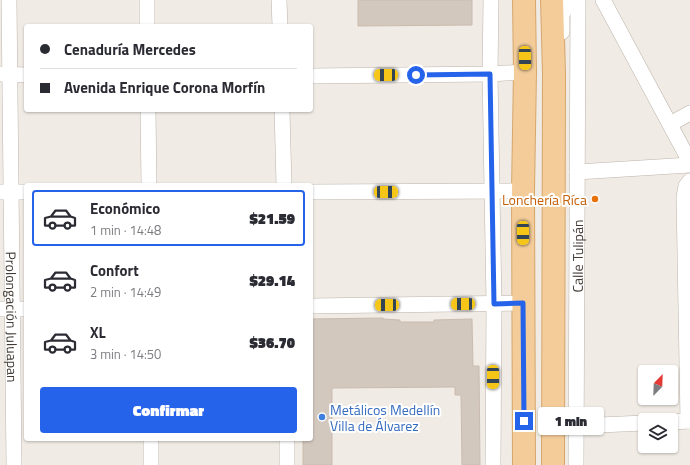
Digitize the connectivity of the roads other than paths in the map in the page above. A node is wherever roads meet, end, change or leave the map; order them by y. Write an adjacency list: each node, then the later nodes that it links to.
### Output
1 (9, 0): 13 (street, Prolongación Juluapan)
2 (147, 0): 10 (street)
3 (279, 0): 11 (street)
4 (491, 0): 14 (street)
5 (524, 0): 12 (main road)
6 (552, 0): 21 (main road)
7 (568, 0): 21 (street)
8 (578, 0): 24 (street, Calle Tulipán)
9 (604, 0): 20 (street)
10 (147, 24)
11 (280, 24)
12 (525, 72): 14 (street); 29 (main road)
13 (5, 74): 15 (street); 30 (street, Prolongación Juluapan)
14 (490, 74): 16 (street); 28 (street)
15 (24, 75)
16 (313, 76)
17 (148, 112): 26 (street)
18 (282, 112): 27 (street)
19 (690, 113): 20 (street)
20 (670, 124): 22 (street)
21 (554, 143): 47 (main road)
22 (690, 162)
23 (690, 165): 24 (street)
24 (577, 172): 39 (street, Calle Tulipán)
25 (690, 181): 36 (street)
26 (149, 183)
27 (284, 183)
28 (492, 191): 29 (street); 31 (street); 33 (street)
29 (523, 191): 32 (main road)
30 (12, 192): 35 (street, Prolongación Juluapan)
31 (313, 192)
32 (523, 303): 33 (street); 46 (main road)
33 (494, 304): 34 (street); 45 (street)
34 (313, 306)
35 (13, 309): 42 (street, Prolongación Juluapan)
36 (689, 421): 37 (street)
37 (678, 422)
38 (638, 423): 39 (street)
39 (576, 426): 48 (street, Calle Tulipán)
40 (151, 441): 43 (street)
41 (287, 441): 44 (street)
42 (14, 465)
43 (151, 465)
44 (287, 465)
45 (493, 465)
46 (524, 465)
47 (553, 465)
48 (576, 465)

